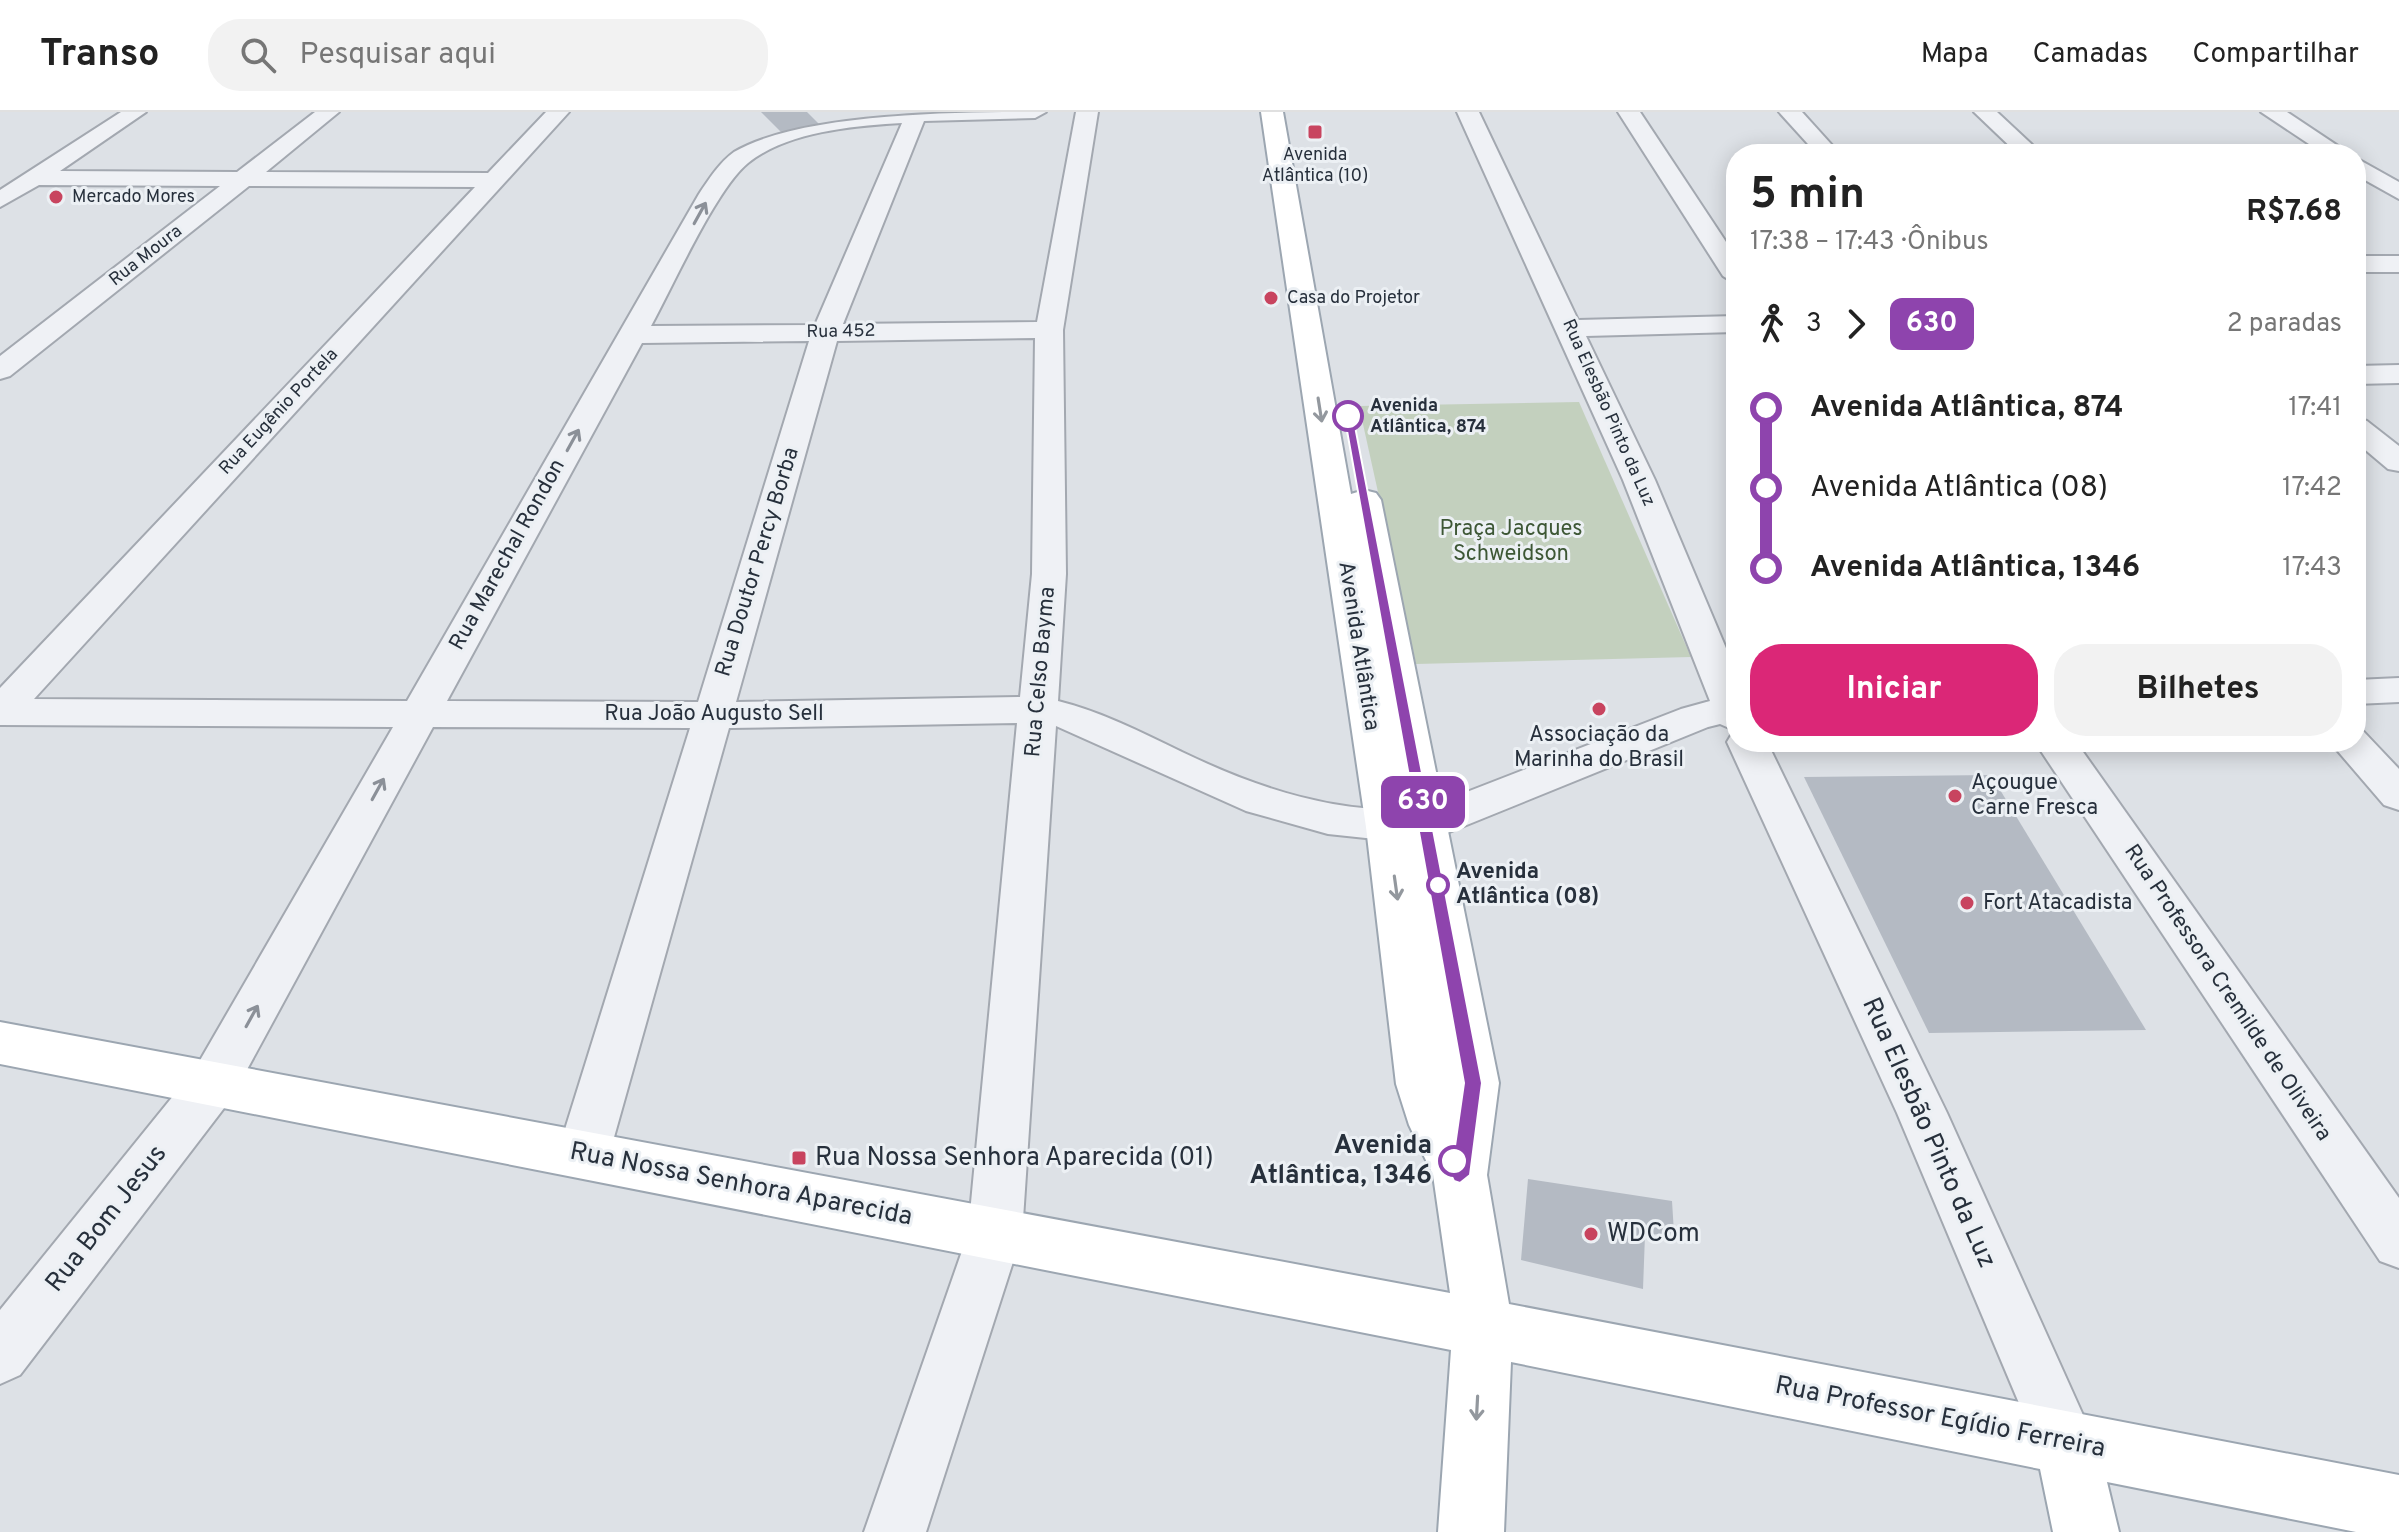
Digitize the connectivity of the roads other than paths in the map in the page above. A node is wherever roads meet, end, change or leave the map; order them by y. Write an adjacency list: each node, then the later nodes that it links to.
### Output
1 (135, 112): 21 (street)
2 (328, 112): 20 (street, Rua Moura)
3 (558, 112): 22 (street, Rua Eugênio Portela)
4 (1035, 112): 13 (street, Rua Marechal Rondon)
5 (1087, 112): 30 (street, Rua Celso Bayma)
6 (1272, 112): 18 (main road, Avenida Atlântica)
7 (1289, 112): 18 (main road, Avenida Atlântica)
8 (1468, 112): 29 (street, Rua Elesbão Pinto da Luz)
9 (1629, 112): 25 (street)
10 (1790, 112): 15 (street)
11 (1985, 112): 16 (street)
12 (2272, 112): 17 (street)
13 (916, 115): 14 (street, Rua Marechal Rondon); 31 (street, Rua Doutor Percy Borba)
14 (876, 116): 32 (street, Rua Marechal Rondon, one-way to 14)
15 (1820, 144)
16 (2020, 144)
17 (2323, 144)
18 (1291, 173): 50 (main road, Avenida Atlântica)
19 (2366, 175): 23 (street)
20 (249, 176): 21 (street); 22 (street); 33 (street, Rua Moura)
21 (35, 178): 24 (street)
22 (495, 180): 42 (street, Rua Eugênio Portela)
23 (2399, 192)
24 (0, 200)
25 (1726, 261)
26 (2366, 264): 27 (street)
27 (2399, 264)
28 (1726, 324): 29 (street)
29 (1570, 328): 39 (street, Rua Elesbão Pinto da Luz)
30 (1049, 330): 31 (street, Rua 452); 41 (street, Rua Celso Bayma)
31 (826, 332): 32 (street, Rua 452); 44 (street, Rua Doutor Percy Borba)
32 (632, 335): 43 (street, Rua Marechal Rondon, one-way to 32)
33 (0, 370)
34 (2399, 374): 35 (street)
35 (2366, 375)
36 (2366, 435): 37 (street)
37 (2399, 462)
38 (2399, 690): 40 (street)
39 (1726, 691)
40 (2366, 692)
41 (1038, 710): 44 (street, Rua João Augusto Sell); 50 (street, Rua João Augusto Sell); 57 (street, Rua Celso Bayma)
42 (0, 712): 43 (street, Rua João Augusto Sell)
43 (420, 713): 44 (street, Rua João Augusto Sell); 53 (street, Rua Marechal Rondon, one-way to 43)
44 (712, 715): 55 (street, Rua Doutor Percy Borba)
45 (1726, 722): 50 (street)
46 (1753, 752): 61 (street, Rua Elesbão Pinto da Luz)
47 (2062, 752): 58 (street, Rua Professora Cremilde de Oliveira)
48 (2359, 752): 49 (street)
49 (2399, 795)
50 (1407, 826): 52 (main road, Avenida Atlântica); 54 (main road, Avenida Atlântica, one-way to 54)
51 (0, 1043): 53 (main road, Rua Nossa Senhora Aparecida)
52 (1473, 1083): 54 (main road); 56 (main road, Avenida Atlântica)
53 (213, 1084): 55 (main road, Rua Nossa Senhora Aparecida); 60 (street, Rua Bom Jesus)
54 (1422, 1084): 56 (main road, Avenida Atlântica)
55 (583, 1155): 57 (main road, Rua Nossa Senhora Aparecida)
56 (1460, 1175): 59 (main road, Avenida Atlântica)
57 (995, 1234): 59 (main road, Rua Nossa Senhora Aparecida); 63 (street, Rua Celso Bayma)
58 (2399, 1243)
59 (1482, 1330): 61 (main road, Rua Professor Egídio Ferreira); 64 (main road, Avenida Atlântica, one-way to 64)
60 (0, 1355)
61 (2066, 1444): 62 (main road, Rua Professor Egídio Ferreira); 65 (main road, Rua Elesbão Pinto da Luz)
62 (2399, 1508)
63 (895, 1532)
64 (1471, 1532)
65 (2086, 1532)

